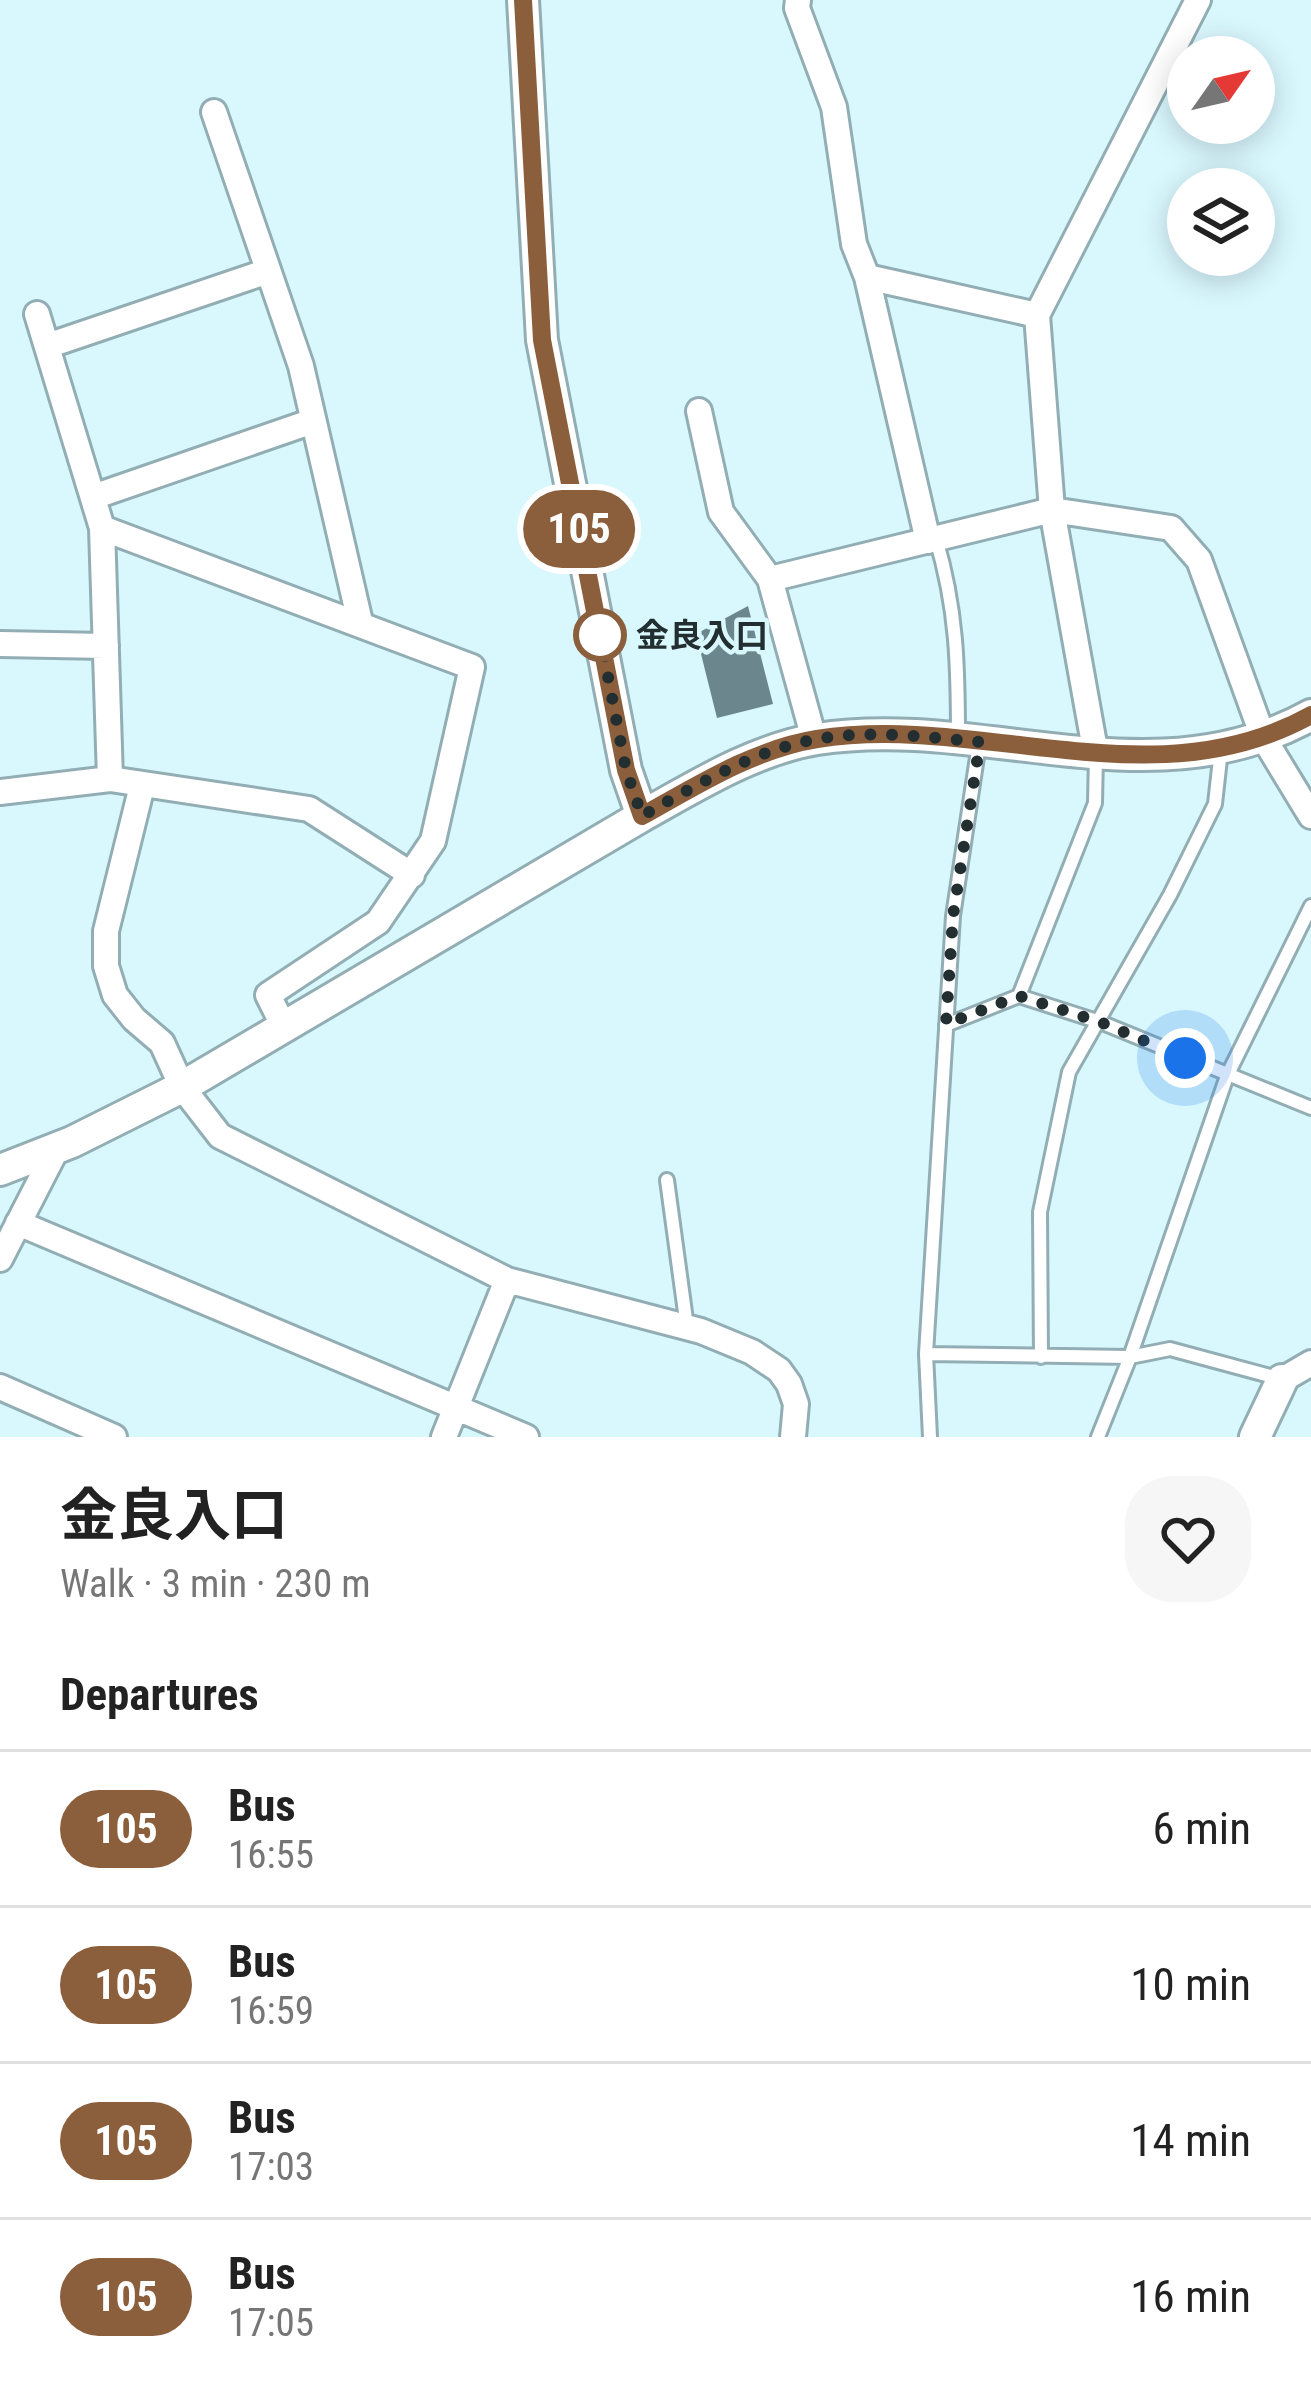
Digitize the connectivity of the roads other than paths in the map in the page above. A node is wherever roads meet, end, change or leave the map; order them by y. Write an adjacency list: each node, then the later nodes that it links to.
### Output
1 (523, 0): 29 (street)
2 (798, 0): 6 (street)
3 (1198, 0): 8 (street)
4 (214, 112): 5 (street)
5 (268, 271): 9 (street); 11 (street)
6 (867, 278): 8 (street); 15 (street)
7 (38, 314): 9 (street)
8 (1036, 314): 13 (street)
9 (47, 346): 12 (street)
10 (699, 411): 16 (street)
11 (314, 421): 12 (street); 17 (street)
12 (93, 496): 14 (street)
13 (1052, 510): 15 (street); 21 (street); 25 (street)
14 (103, 528): 17 (street); 19 (street)
15 (932, 540): 16 (street); 23 (lane)
16 (770, 579): 22 (street)
17 (360, 622): 31 (street)
18 (0, 644): 19 (street)
19 (106, 646): 26 (street)
20 (1311, 715): 21 (street)
21 (1263, 737): 24 (street); 30 (street)
22 (814, 739): 23 (street); 29 (street)
23 (969, 741): 25 (street); 35 (lane)
24 (1221, 748): 25 (street); 34 (lane)
25 (1096, 755): 33 (lane)
26 (110, 779): 27 (street); 28 (street)
27 (142, 785): 31 (street); 38 (street)
28 (0, 792)
29 (642, 816): 36 (street)
30 (1311, 816)
31 (412, 875): 36 (street)
32 (1311, 905): 37 (lane)
33 (1019, 996): 34 (lane); 35 (lane)
34 (1100, 1022): 37 (lane); 48 (lane)
35 (946, 1024): 47 (lane)
36 (284, 1027): 38 (street)
37 (1227, 1076): 39 (lane); 49 (lane)
38 (182, 1087): 40 (street); 45 (street)
39 (1311, 1108)
40 (57, 1148): 41 (street); 43 (street)
41 (0, 1170)
42 (667, 1180): 46 (lane)
43 (18, 1223): 44 (street); 53 (street)
44 (0, 1259)
45 (507, 1280): 46 (street); 53 (street)
46 (687, 1327): 57 (street)
47 (926, 1354): 48 (lane); 58 (lane)
48 (1041, 1357): 49 (lane)
49 (1130, 1357): 51 (lane); 59 (lane)
50 (1311, 1363): 51 (street)
51 (1282, 1379): 60 (street)
52 (0, 1387): 54 (street)
53 (456, 1407): 55 (street); 56 (street)
54 (114, 1437)
55 (444, 1437)
56 (526, 1437)
57 (793, 1437)
58 (930, 1437)
59 (1099, 1437)
60 (1255, 1437)

